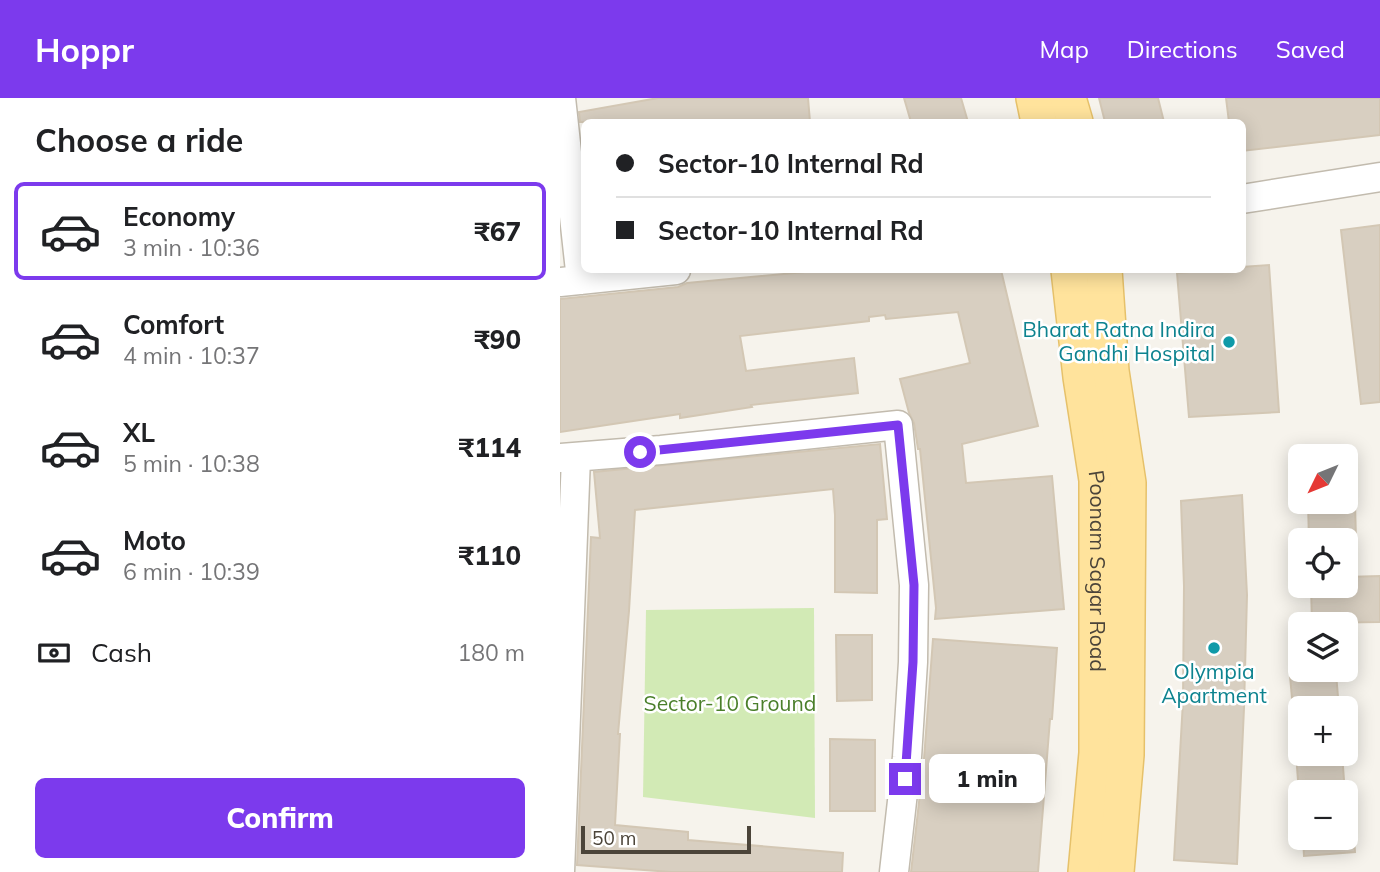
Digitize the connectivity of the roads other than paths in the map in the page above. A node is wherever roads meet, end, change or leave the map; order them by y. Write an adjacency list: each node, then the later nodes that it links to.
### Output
1 (561, 98): 11 (street)
2 (1034, 98): 4 (main road)
3 (1068, 98): 5 (main road)
4 (1039, 119)
5 (1073, 119)
6 (1380, 177): 7 (street)
7 (1246, 198)
8 (647, 273): 11 (street)
9 (1069, 273): 15 (main road, Poonam Sagar Road)
10 (1104, 273): 16 (main road, Poonam Sagar Road)
11 (570, 281)
12 (568, 458): 13 (street); 14 (street)
13 (560, 872)
14 (894, 872)
15 (1086, 872)
16 (1116, 872)

